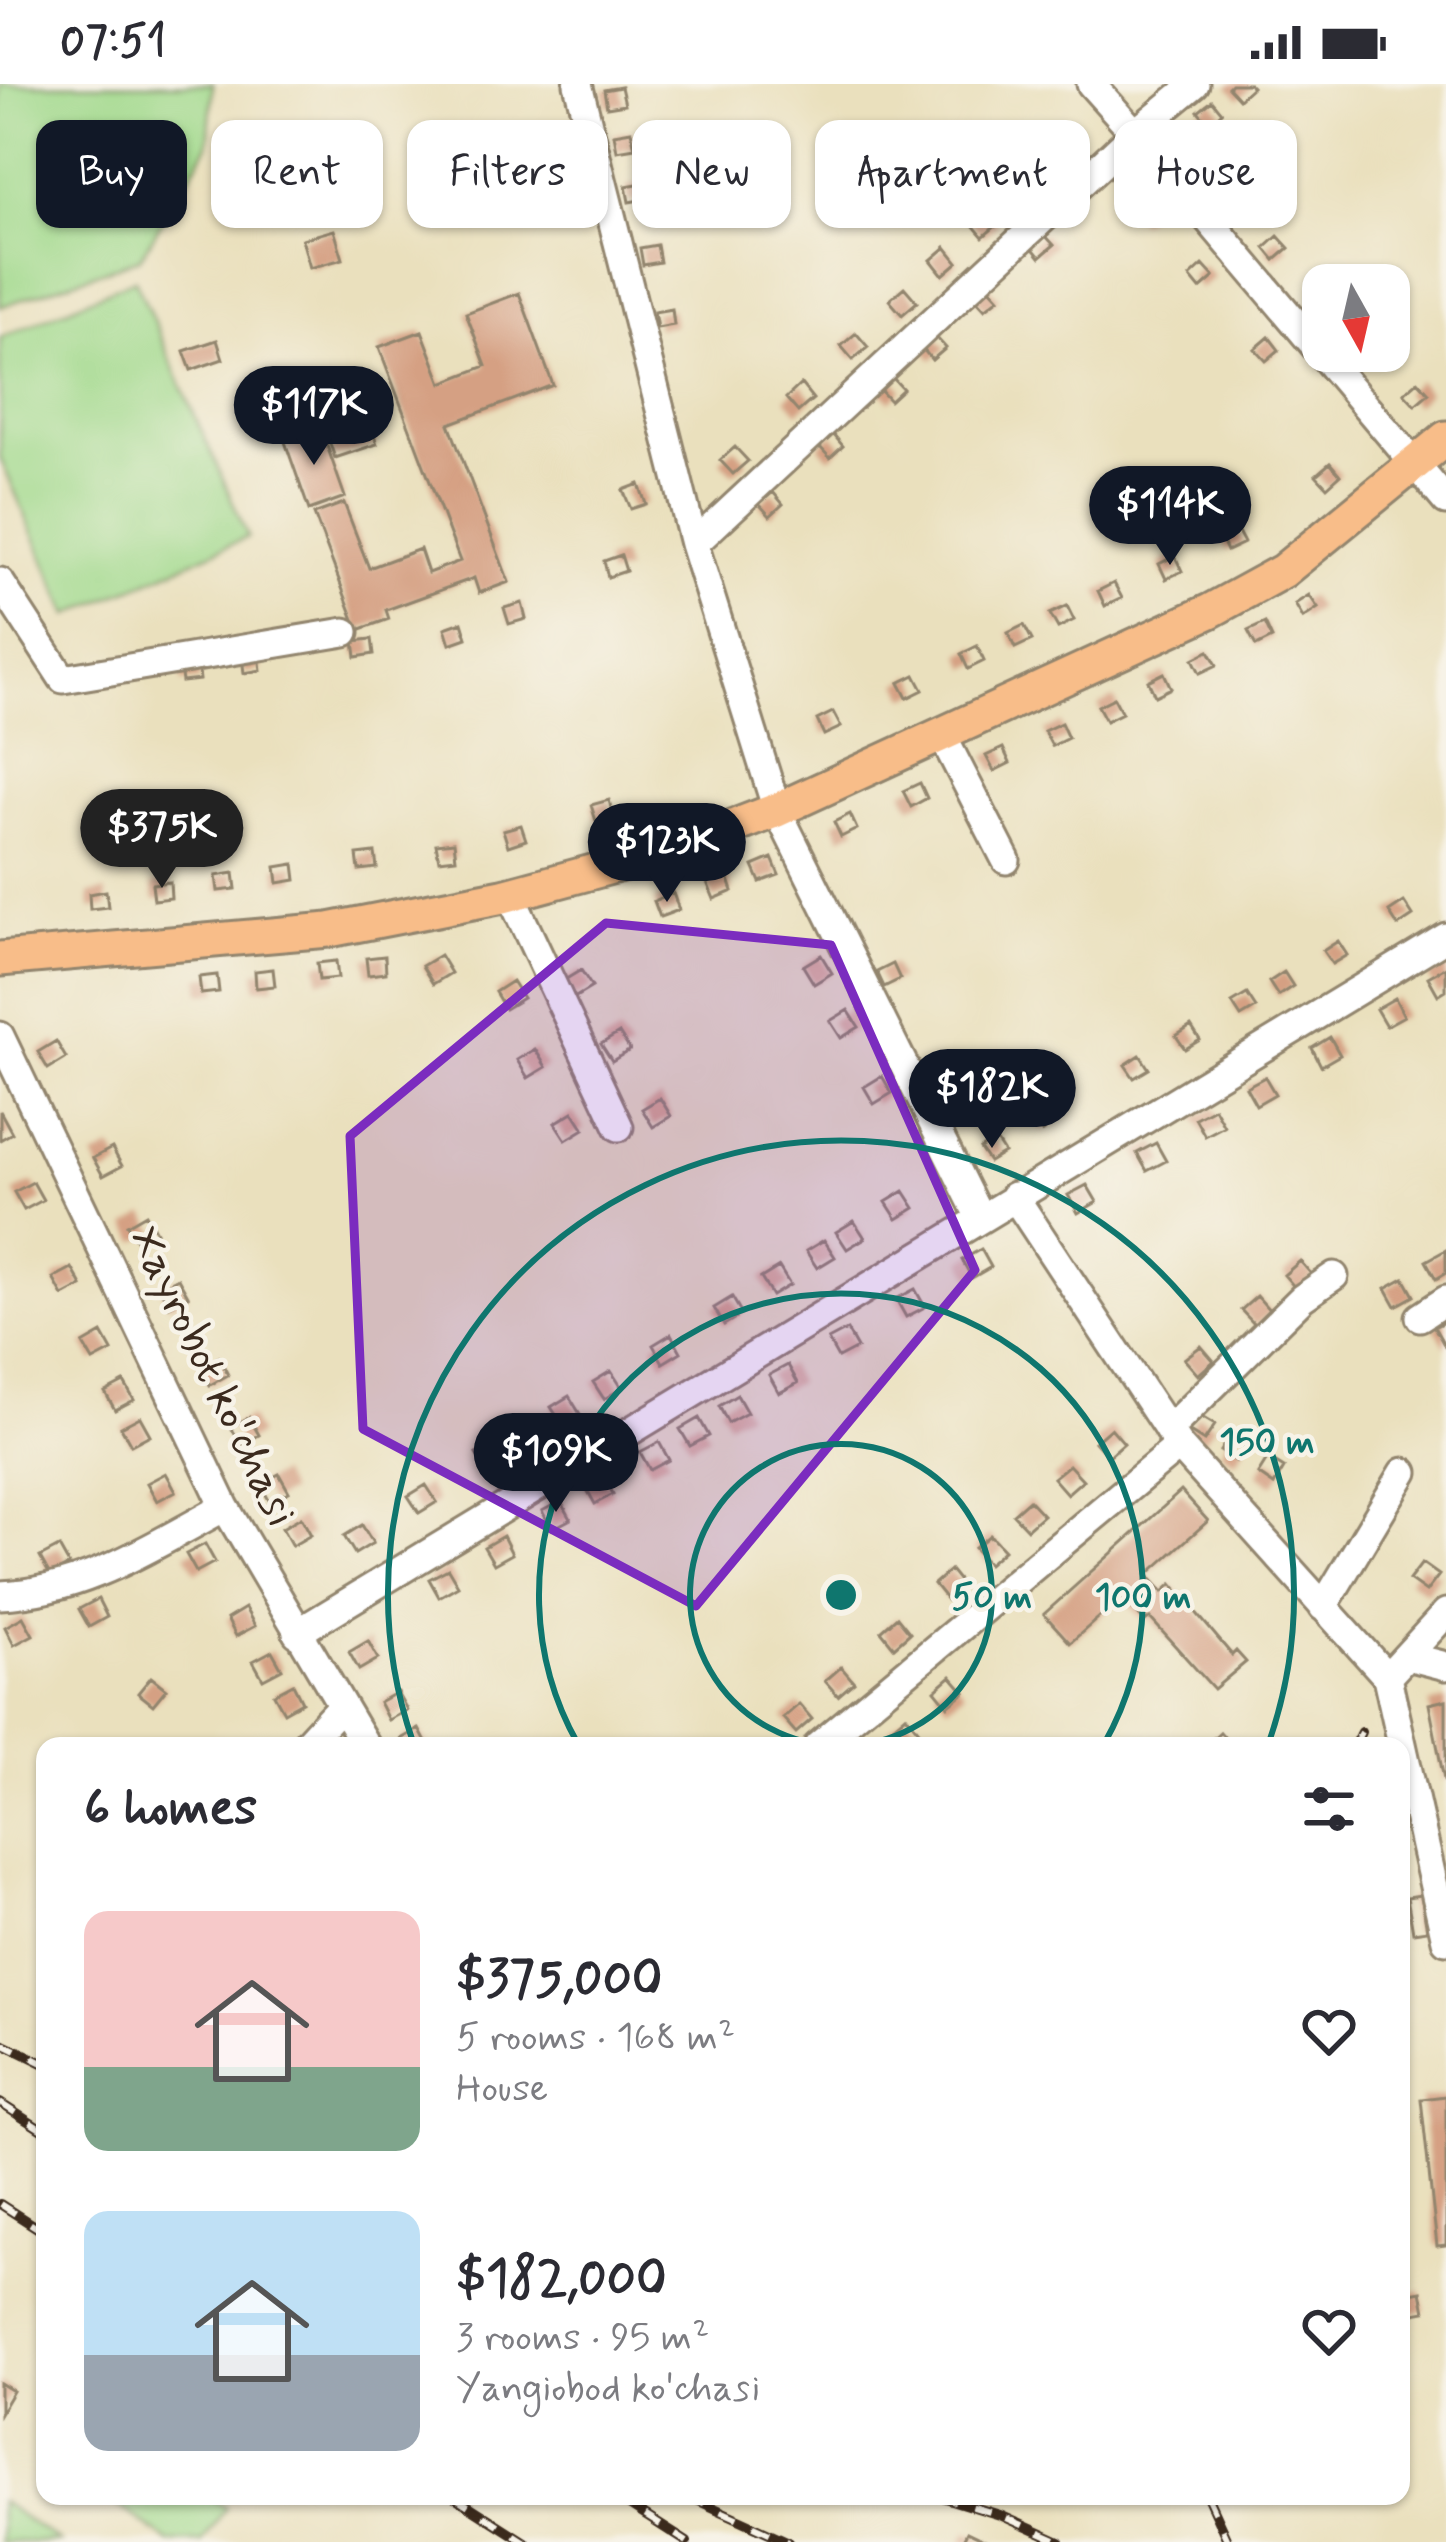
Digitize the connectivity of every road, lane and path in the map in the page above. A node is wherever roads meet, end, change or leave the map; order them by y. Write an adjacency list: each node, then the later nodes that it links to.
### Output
1 (578, 84): 11 (street)
2 (1091, 84): 4 (street)
3 (1195, 84): 5 (street)
4 (1123, 120)
5 (1151, 120)
6 (1114, 153): 11 (street)
7 (1216, 228): 9 (street)
8 (1446, 438): 9 (main road)
9 (1417, 464): 10 (street); 14 (main road)
10 (1446, 501)
11 (694, 544): 15 (street)
12 (0, 582): 13 (street)
13 (346, 632)
14 (942, 736): 15 (main road); 16 (street)
15 (777, 810): 17 (main road); 23 (street)
16 (1006, 860)
17 (511, 894): 19 (main road); 21 (street)
18 (1446, 937): 22 (street)
19 (0, 959)
20 (0, 1036): 29 (street, Xayrobot ko'chasi)
21 (619, 1127)
22 (1013, 1196): 23 (street); 27 (street)
23 (979, 1216): 33 (street)
24 (1334, 1276): 27 (street)
25 (1446, 1300): 26 (street)
26 (1420, 1317)
27 (1174, 1438): 31 (street); 40 (street)
28 (1404, 1472): 31 (street)
29 (225, 1507): 30 (street); 33 (street, Xayrobot ko'chasi)
30 (0, 1595)
31 (1323, 1606): 36 (street)
32 (1446, 1613): 34 (street)
33 (297, 1634): 37 (street, Xayrobot ko'chasi)
34 (1407, 1656): 35 (street); 36 (street)
35 (1446, 1666)
36 (1387, 1678): 41 (street)
37 (341, 1706): 38 (street); 39 (street, Xayrobot ko'chasi)
38 (312, 1737)
39 (360, 1737)
40 (828, 1737)
41 (1401, 1737)
42 (1410, 1776): 43 (street)
43 (1444, 1922)

